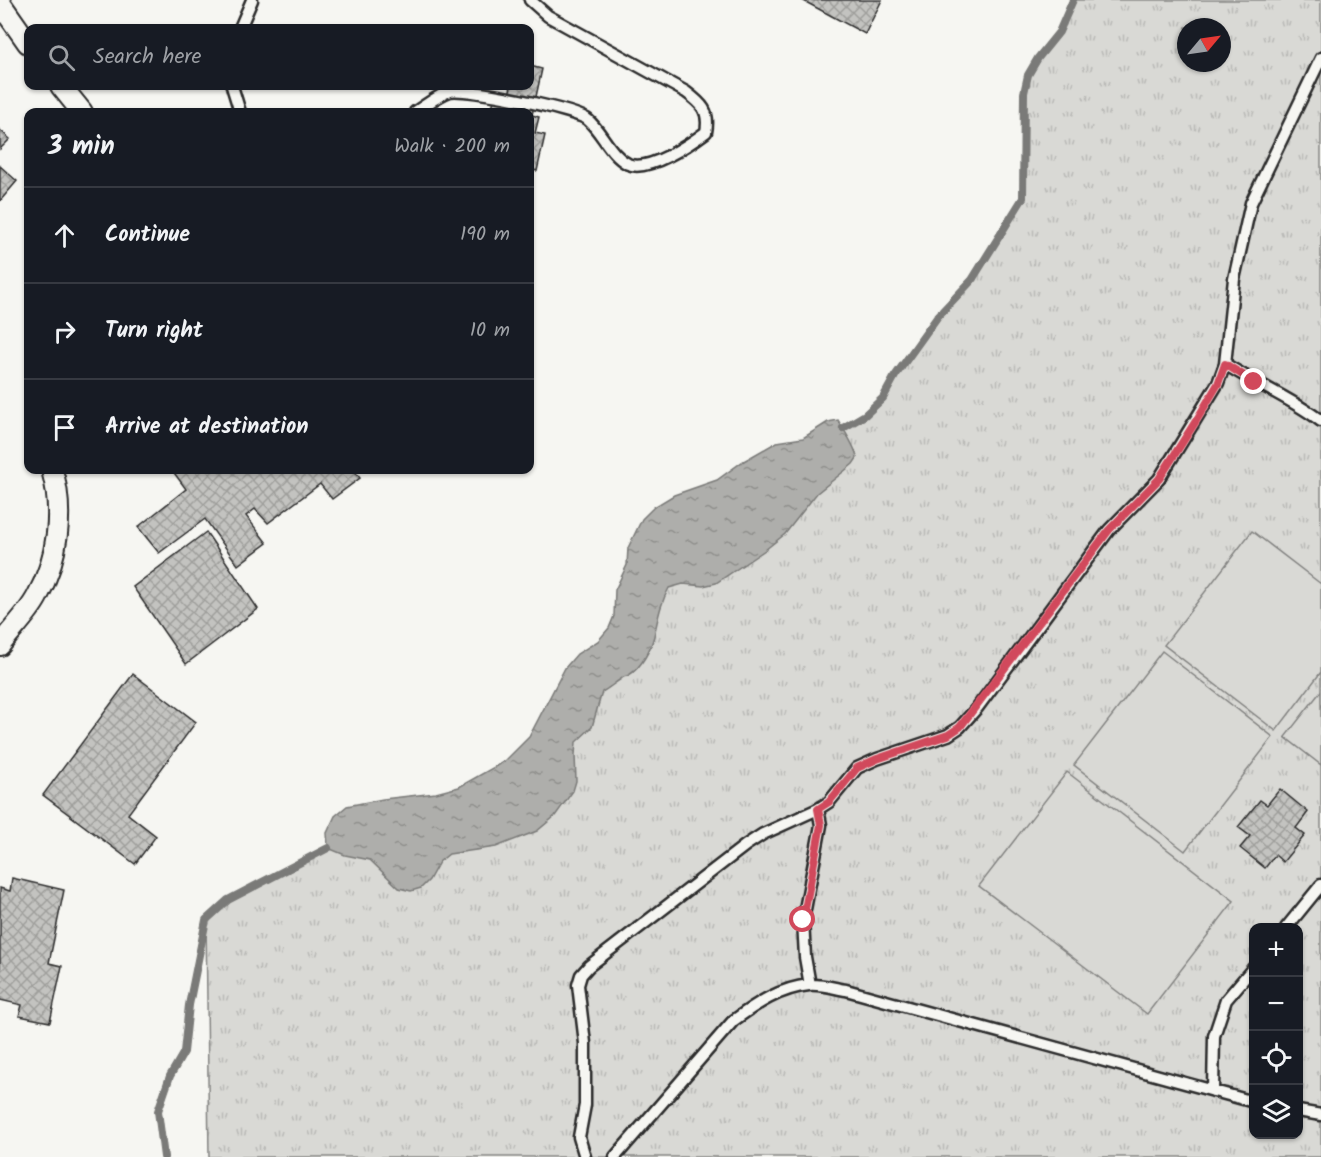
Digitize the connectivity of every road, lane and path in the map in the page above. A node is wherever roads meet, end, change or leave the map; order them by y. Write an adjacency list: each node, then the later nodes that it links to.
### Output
1 (252, 0): 4 (lane)
2 (530, 0): 11 (lane)
3 (0, 3): 5 (street)
4 (242, 24)
5 (24, 37)
6 (1321, 58): 12 (lane)
7 (64, 90): 9 (street)
8 (233, 90): 10 (lane)
9 (79, 108)
10 (239, 108)
11 (422, 108)
12 (1225, 364): 13 (lane); 16 (lane)
13 (1321, 421)
14 (53, 474): 15 (street)
15 (0, 645)
16 (818, 809): 20 (lane); 25 (lane)
17 (1321, 885): 18 (lane)
18 (1289, 923)
19 (1249, 973): 21 (lane)
20 (810, 985): 21 (lane); 26 (lane)
21 (1213, 1091): 22 (lane)
22 (1249, 1101)
23 (1303, 1112): 24 (lane)
24 (1321, 1115)
25 (585, 1157)
26 (615, 1157)

